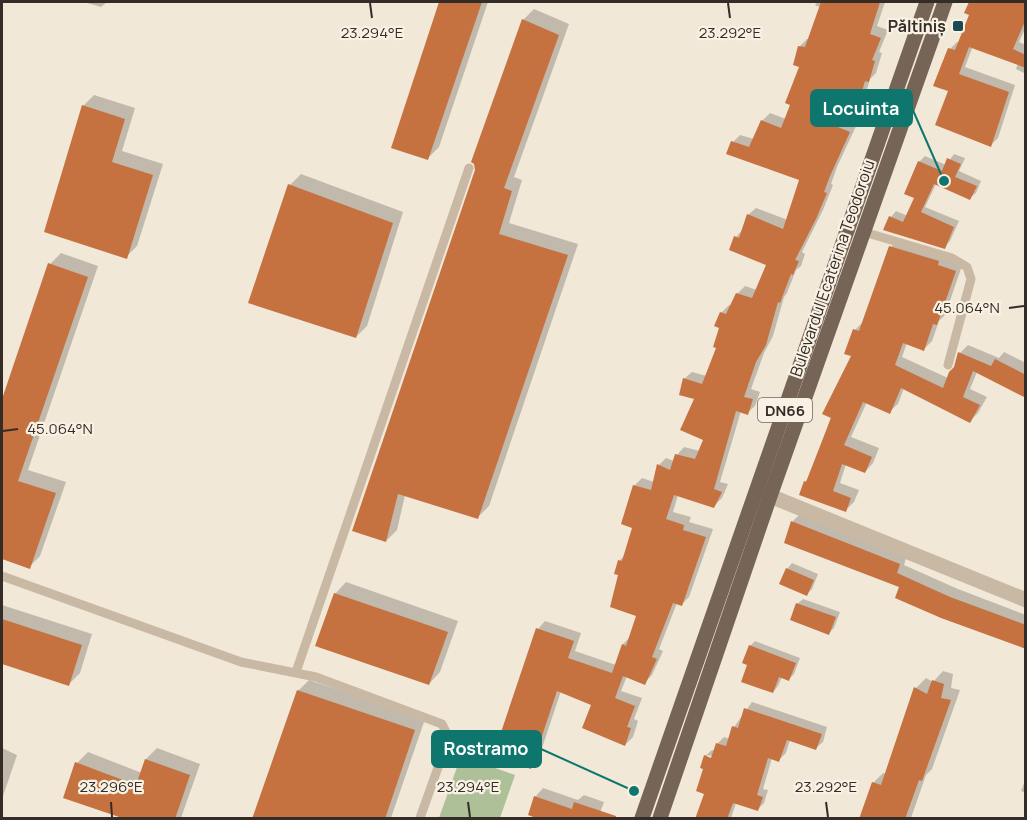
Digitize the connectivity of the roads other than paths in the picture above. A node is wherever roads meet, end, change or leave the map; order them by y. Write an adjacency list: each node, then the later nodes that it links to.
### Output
1 (927, 2): 11 (main road, Bulevardul Ecaterina Teodoroiu / DN66)
2 (945, 2): 4 (main road, Bulevardul Ecaterina Teodoroiu)
3 (469, 168): 9 (lane)
4 (864, 232): 5 (lane); 6 (main road, Bulevardul Ecaterina Teodoroiu)
5 (948, 365)
6 (770, 496): 8 (street); 12 (main road, Bulevardul Ecaterina Teodoroiu)
7 (2, 576): 9 (lane)
8 (1026, 600)
9 (296, 672): 10 (lane)
10 (420, 819)
11 (642, 819)
12 (660, 819)

